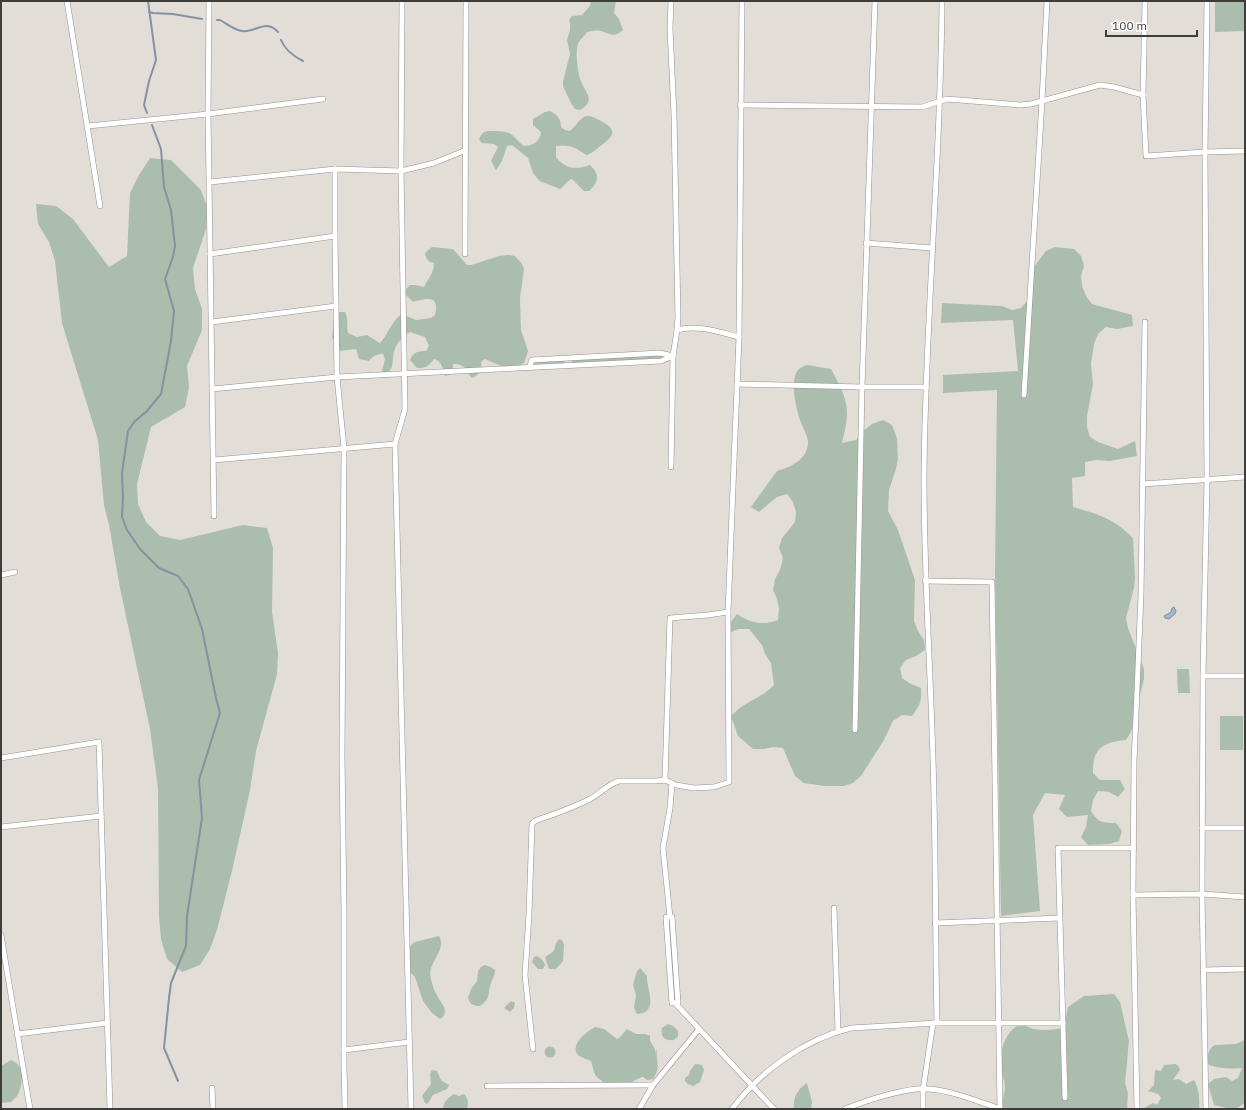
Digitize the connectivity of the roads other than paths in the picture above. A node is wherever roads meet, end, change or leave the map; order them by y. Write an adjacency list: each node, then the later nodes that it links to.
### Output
1 (67, 1): 19 (street)
2 (209, 1): 18 (street)
3 (402, 1): 24 (street)
4 (466, 1): 20 (street)
5 (671, 1): 35 (street)
6 (742, 1): 16 (street)
7 (875, 1): 17 (street)
8 (942, 1): 15 (street)
9 (1046, 1): 14 (street)
10 (1145, 1): 12 (street)
11 (1207, 1): 22 (street)
12 (1143, 95): 14 (street); 22 (street)
13 (323, 99): 18 (street)
14 (1042, 101): 15 (street); 45 (street)
15 (940, 102): 17 (street); 29 (street)
16 (740, 105): 17 (street); 36 (street)
17 (871, 106): 28 (street)
18 (208, 114): 19 (street); 25 (street)
19 (88, 126): 26 (street)
20 (466, 150): 24 (street); 31 (street)
21 (1245, 151): 22 (street)
22 (1206, 152): 51 (street)
23 (335, 169): 24 (street); 25 (street); 27 (street)
24 (401, 171): 39 (street)
25 (210, 182): 30 (street)
26 (100, 206)
27 (335, 236): 30 (street); 32 (street)
28 (866, 243): 29 (street); 42 (street)
29 (932, 248): 43 (street)
30 (210, 254): 33 (street)
31 (465, 254)
32 (336, 306): 33 (street); 40 (street)
33 (212, 322): 44 (street)
34 (1145, 322): 52 (street)
35 (677, 330): 36 (street); 37 (street)
36 (739, 337): 41 (street)
37 (673, 356): 38 (street); 38 (street); 49 (street)
38 (529, 368): 39 (street)
39 (404, 374): 40 (street); 46 (street)
40 (336, 377): 44 (street); 47 (street)
41 (737, 384): 42 (street); 57 (street)
42 (862, 387): 43 (street); 60 (street)
43 (926, 387): 56 (street)
44 (212, 389): 48 (street)
45 (1024, 395)
46 (395, 444): 47 (street); 86 (street)
47 (344, 448): 48 (street); 88 (street)
48 (214, 460): 53 (street)
49 (671, 467)
50 (1245, 477): 51 (street)
51 (1207, 480): 52 (street); 58 (street)
52 (1142, 484): 68 (street)
53 (214, 516)
54 (15, 572): 55 (street)
55 (1, 575)
56 (925, 581): 74 (street); 75 (street)
57 (728, 612): 62 (street); 63 (street)
58 (1203, 676): 59 (street); 66 (street)
59 (1245, 676)
60 (854, 730)
61 (1, 758): 64 (street)
62 (665, 780): 63 (street); 87 (street)
63 (672, 783): 83 (street)
64 (101, 816): 65 (street); 80 (street)
65 (1, 827)
66 (1202, 828): 67 (street); 69 (street)
67 (1245, 828)
68 (1134, 848): 70 (street); 73 (street)
69 (1202, 894): 70 (street); 71 (street); 78 (street)
70 (1134, 895): 106 (street)
71 (1245, 897)
72 (834, 908): 84 (street)
73 (1060, 918): 74 (street); 82 (street)
74 (996, 921): 75 (street); 79 (street)
75 (935, 923): 81 (street)
76 (1, 935): 85 (street)
77 (1245, 969): 78 (street)
78 (1203, 970): 107 (street)
79 (998, 1022): 81 (street); 82 (street); 105 (street)
80 (107, 1023): 85 (street); 96 (street)
81 (935, 1023): 84 (street); 93 (street)
82 (1063, 1023): 94 (street)
83 (699, 1029): 89 (street); 91 (street)
84 (838, 1031): 91 (street)
85 (17, 1034): 95 (street)
86 (409, 1042): 88 (street); 99 (street)
87 (533, 1049)
88 (344, 1050): 98 (street)
89 (653, 1085): 90 (street); 100 (street)
90 (487, 1086)
91 (752, 1086): 101 (street); 102 (street)
92 (212, 1088): 97 (street)
93 (923, 1090): 103 (street); 104 (street); 105 (street)
94 (1065, 1098)
95 (30, 1109)
96 (110, 1109)
97 (213, 1109)
98 (345, 1109)
99 (411, 1109)
100 (639, 1109)
101 (732, 1109)
102 (774, 1109)
103 (845, 1109)
104 (923, 1109)
105 (1000, 1109)
106 (1137, 1109)
107 (1206, 1109)

